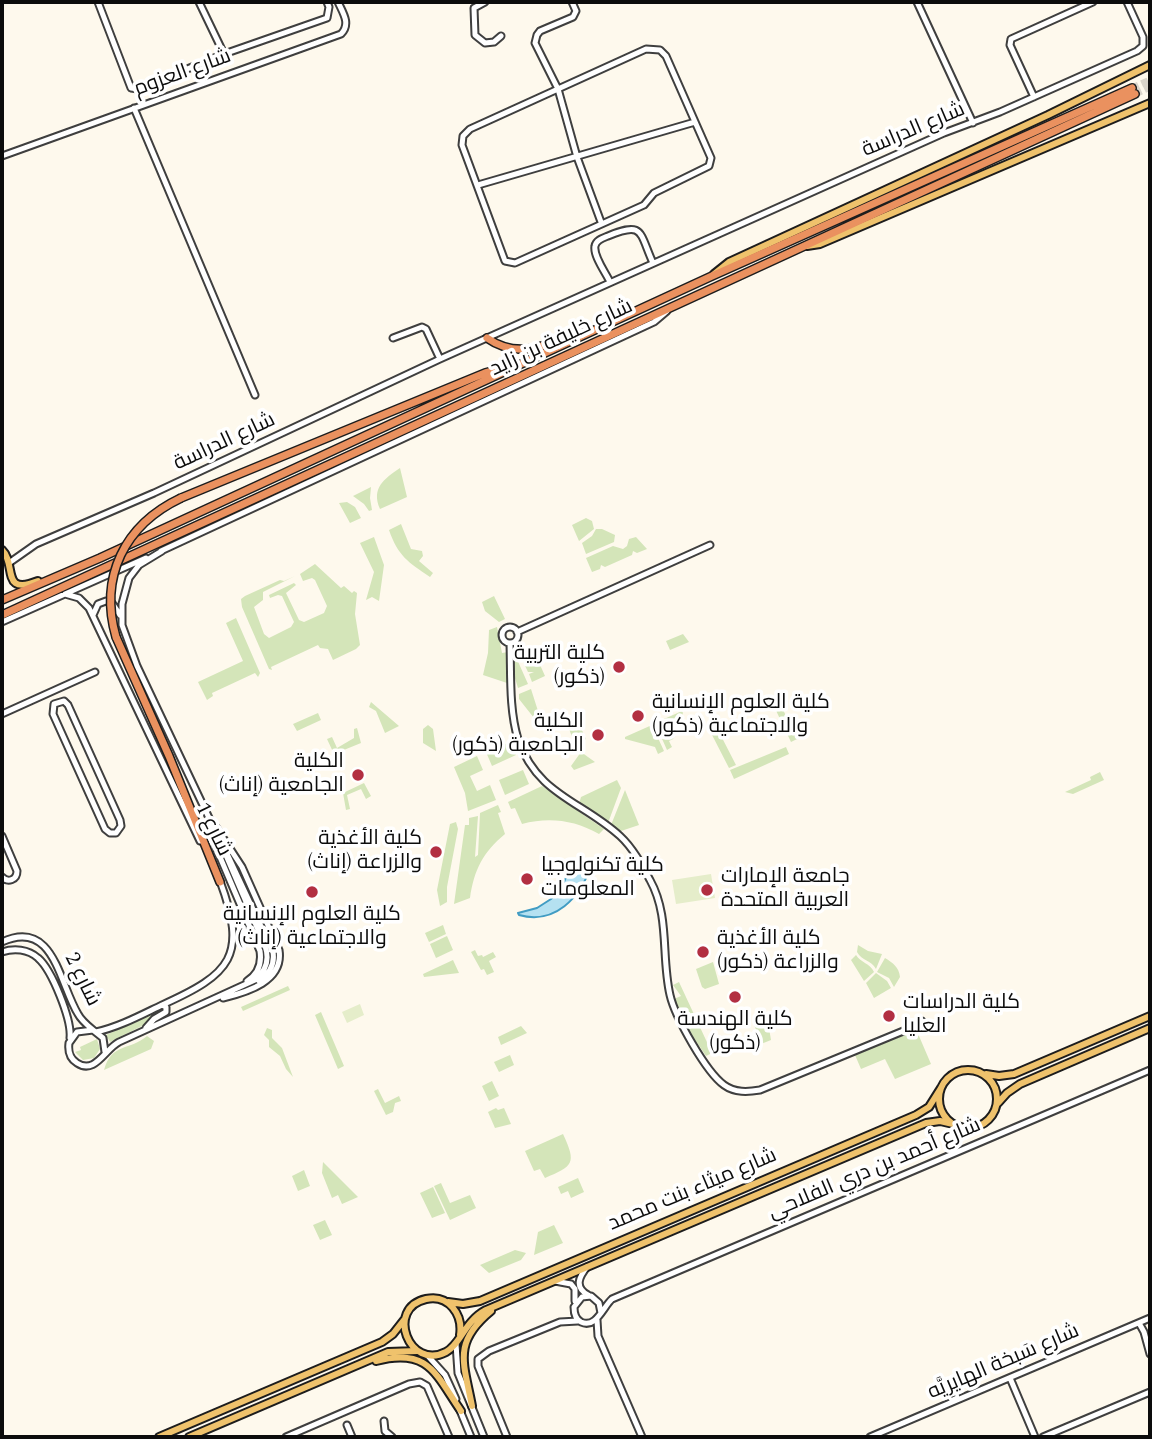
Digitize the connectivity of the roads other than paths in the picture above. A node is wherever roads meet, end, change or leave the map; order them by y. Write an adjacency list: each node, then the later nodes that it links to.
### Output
1 (98, 2): 11 (street)
2 (199, 2): 11 (street)
3 (327, 2): 11 (street)
4 (338, 2): 16 (street, شارع العزوم)
5 (485, 2): 10 (street)
6 (572, 2): 13 (street)
7 (917, 2): 18 (street)
8 (1093, 2): 14 (street)
9 (1127, 2): 14 (street, شارع الدراسة)
10 (501, 36)
11 (224, 54)
12 (1150, 65): 25 (main road)
13 (558, 89): 17 (street); 20 (street); 21 (street)
14 (1034, 97): 18 (street, شارع الدراسة)
15 (1150, 101): 23 (main road)
16 (134, 108): 19 (street, شارع العزوم); 33 (street)
17 (695, 122): 20 (street); 22 (street)
18 (973, 123): 24 (street, شارع الدراسة)
19 (2, 156)
20 (577, 157): 21 (street); 22 (street)
21 (478, 186): 22 (street)
22 (601, 222)
23 (802, 245): 25 (highway, شارع خليفة بن زايد); 27 (highway, شارع خليفة بن زايد)
24 (653, 263): 26 (street, شارع الدراسة); 26 (street)
25 (712, 276): 28 (highway, شارع خليفة بن زايد)
26 (610, 282): 30 (street, شارع الدراسة)
27 (668, 309): 36 (street); 43 (highway, شارع خليفة بن زايد)
28 (587, 334): 30 (highway); 32 (highway, شارع خليفة بن زايد)
29 (393, 338): 31 (street)
30 (487, 338): 31 (street, شارع الدراسة)
31 (440, 359): 37 (street, شارع الدراسة)
32 (506, 371): 40 (highway, شارع خليفة بن زايد); 59 (highway, bridge)
33 (255, 395)
34 (710, 544): 47 (street)
35 (3, 551): 37 (street); 38 (main road)
36 (162, 551): 41 (street); 46 (street, شارع 1)
37 (22, 552): 38 (street)
38 (9, 565): 39 (main road); 40 (main road)
39 (3, 574)
40 (64, 574): 42 (highway, شارع خليفة بن زايد)
41 (65, 594): 44 (street, شارع 1); 45 (street)
42 (2, 600)
43 (2, 615)
44 (93, 615): 46 (street); 59 (street, شارع 1)
45 (2, 622)
46 (122, 625): 55 (street, شارع 1)
47 (517, 632): 48 (street); 48 (street)
48 (510, 643): 66 (street)
49 (95, 672): 50 (street)
50 (52, 691): 51 (street); 52 (street)
51 (57, 702): 53 (street); 54 (street)
52 (2, 714)
53 (94, 761): 54 (street); 54 (street)
54 (78, 769)
55 (210, 819): 57 (street, شارع 1); 62 (street); 63 (street)
56 (2, 836): 58 (street)
57 (219, 839): 62 (street, شارع 1); 63 (street, شارع 1)
58 (2, 877)
59 (220, 882): 64 (street, شارع 1)
60 (2, 942): 69 (street, شارع 2)
61 (2, 953): 70 (street, شارع 2)
62 (220, 999): 63 (street, شارع 1)
63 (208, 1002): 68 (street, شارع 1)
64 (161, 1006): 68 (street); 69 (street, شارع 1)
65 (1150, 1016): 73 (main road)
66 (922, 1021)
67 (1150, 1028): 75 (main road)
68 (144, 1030): 71 (street, شارع 1)
69 (94, 1031): 70 (street); 71 (street)
70 (70, 1040): 71 (street)
71 (105, 1052)
72 (1150, 1070): 80 (street, شارع أحمد بن دري الفلاحي)
73 (984, 1074): 74 (main road); 75 (main road)
74 (941, 1088): 76 (main road); 81 (main road, شارع ميثاء بنت محمد)
75 (997, 1105): 76 (main road)
76 (953, 1124): 77 (main road, شارع ميثاء بنت محمد)
77 (587, 1267): 78 (main road, شارع ميثاء بنت محمد); 79 (street)
78 (555, 1281): 82 (main road, شارع ميثاء بنت محمد); 83 (street)
79 (592, 1297): 80 (street, شارع أحمد بن دري الفلاحي); 83 (street); 84 (street)
80 (612, 1299): 84 (street, شارع أحمد بن دري الفلاحي)
81 (447, 1302): 85 (main road); 90 (main road)
82 (498, 1305): 90 (main road, شارع ميثاء بنت محمد); 99 (main road)
83 (574, 1305): 87 (street); 88 (street)
84 (599, 1316): 88 (street); 91 (street)
85 (405, 1318): 93 (main road); 103 (main road)
86 (1150, 1318): 89 (street, شارع سَبخة الهايرِيَّه)
87 (560, 1322): 88 (street); 111 (street)
88 (582, 1322): 91 (street)
89 (1139, 1323): 94 (street); 97 (street, شارع سَبخة الهايرِيَّه)
90 (460, 1335): 92 (main road)
91 (598, 1336): 112 (street)
92 (456, 1343): 95 (main road); 99 (street)
93 (417, 1351): 95 (main road); 96 (main road)
94 (1150, 1354)
95 (427, 1355): 100 (street)
96 (360, 1364): 100 (main road); 104 (main road)
97 (1010, 1378): 113 (street, شارع سَبخة الهايرِيَّه); 114 (street)
98 (1150, 1392): 115 (street)
99 (472, 1406): 110 (street)
100 (461, 1411): 109 (street)
101 (342, 1413): 105 (street); 106 (street); 108 (street)
102 (384, 1421): 107 (street)
103 (159, 1437)
104 (189, 1437)
105 (286, 1437)
106 (352, 1437)
107 (391, 1437)
108 (449, 1437)
109 (471, 1437)
110 (484, 1437)
111 (507, 1437)
112 (642, 1437)
113 (870, 1437)
114 (1035, 1437)
115 (1043, 1437)

